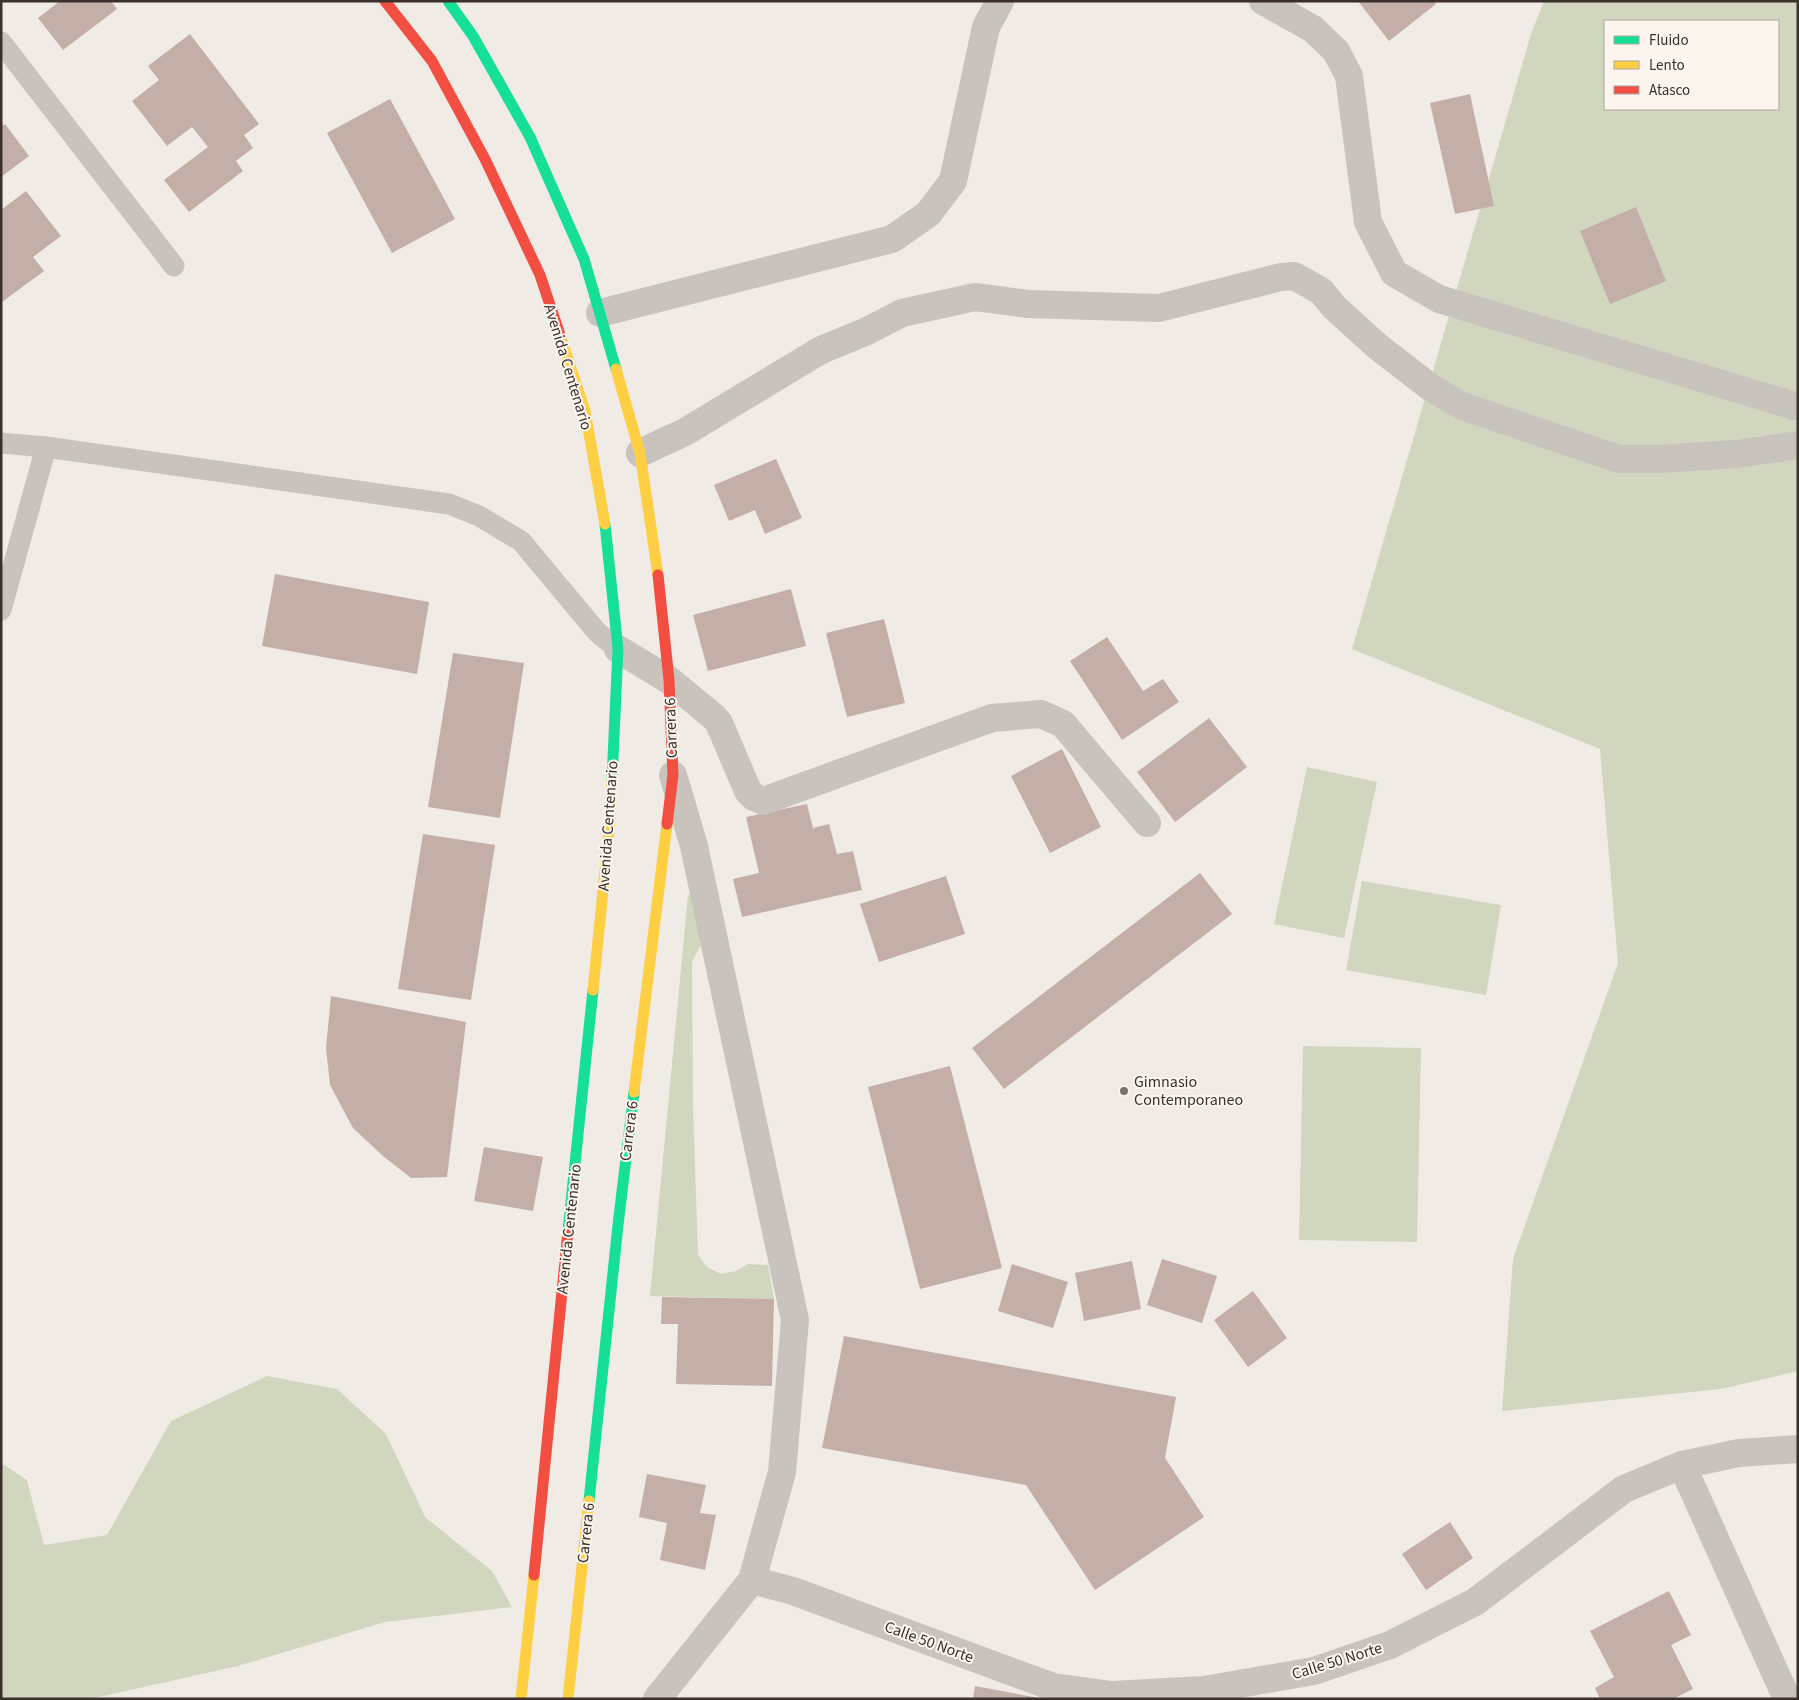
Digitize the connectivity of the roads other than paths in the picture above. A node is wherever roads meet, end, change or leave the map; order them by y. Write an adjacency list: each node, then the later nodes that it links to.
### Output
1 (385, 1): 14 (main road, Avenida Centenario)
2 (448, 1): 7 (main road, Carrera 6)
3 (1000, 1): 7 (street)
4 (1263, 1): 8 (street)
5 (1, 42): 6 (lane)
6 (174, 266)
7 (600, 313): 12 (main road, Carrera 6)
8 (1798, 407)
9 (1, 443): 11 (lane)
10 (1798, 445): 12 (street)
11 (46, 447): 13 (lane); 14 (lane)
12 (640, 453): 15 (main road, Carrera 6)
13 (1, 610)
14 (618, 649): 15 (street); 21 (main road, Avenida Centenario)
15 (669, 680): 16 (main road, Carrera 6); 17 (street)
16 (673, 775): 20 (street); 22 (main road, Carrera 6)
17 (1147, 823)
18 (1798, 1449): 19 (street, Calle 50 Norte)
19 (1682, 1465): 20 (street, Calle 50 Norte); 24 (street)
20 (752, 1580): 23 (street)
21 (521, 1699)
22 (568, 1699)
23 (657, 1699)
24 (1787, 1699)

